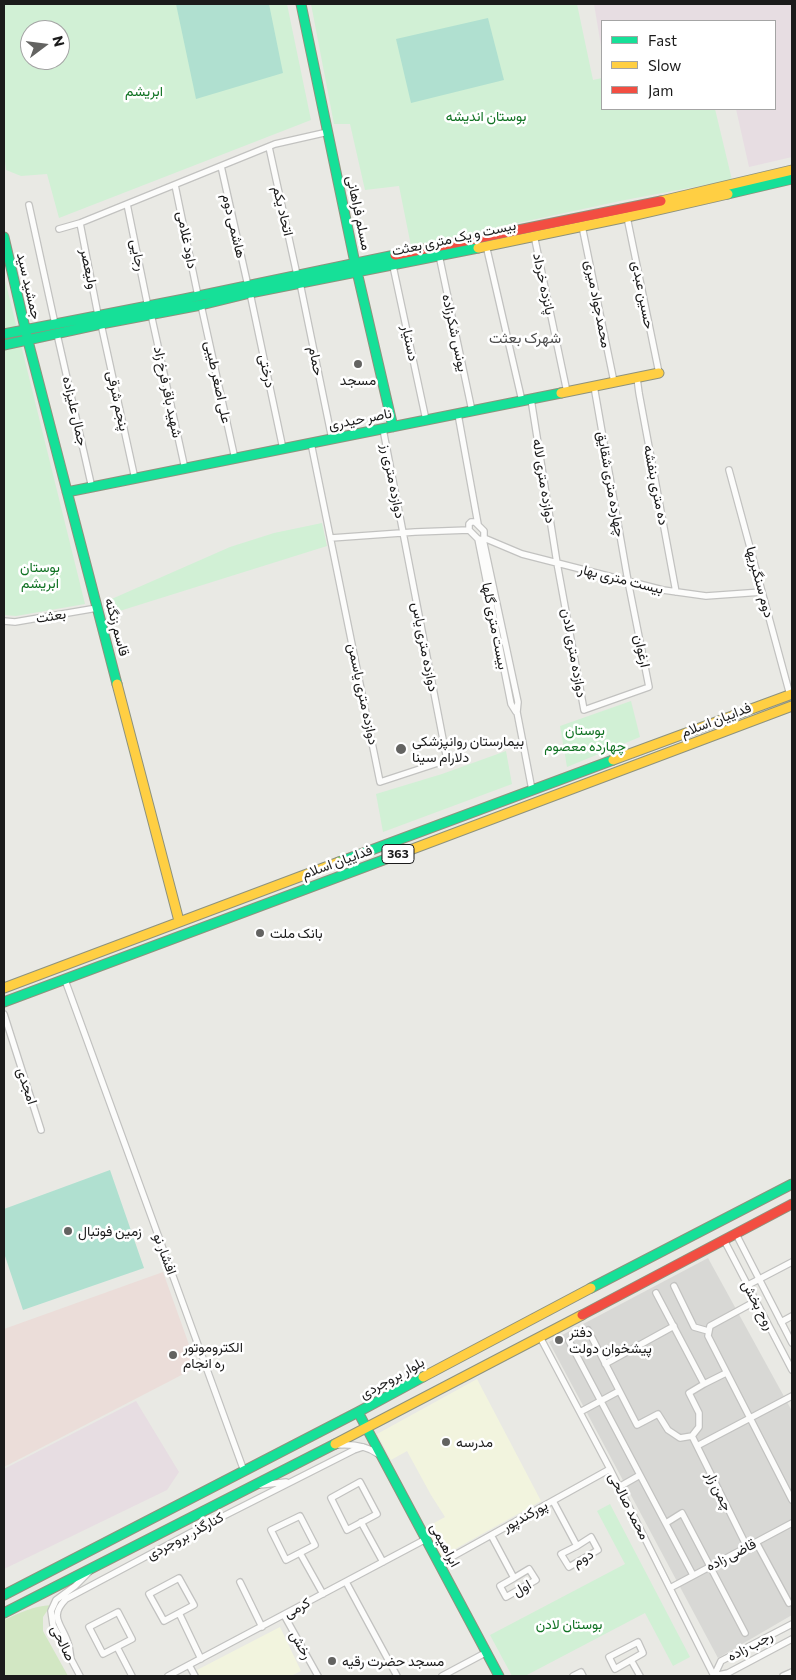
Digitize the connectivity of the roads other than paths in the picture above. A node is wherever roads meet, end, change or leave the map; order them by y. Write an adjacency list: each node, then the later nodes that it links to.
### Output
1 (301, 4): 2 (main road, مسلم فراهانی)
2 (328, 132): 3 (street); 18 (main road, مسلم فراهانی)
3 (269, 147): 4 (street); 21 (street, اتحاد یکم)
4 (221, 166): 7 (street); 22 (street, هاشمی دوم)
5 (792, 170): 18 (main road, بیست و یک متری بعثت)
6 (792, 179): 10 (main road, بیست و یک متری بعثت)
7 (175, 184): 8 (street); 23 (street, داود غلامی)
8 (127, 204): 11 (street); 24 (street, رجایی)
9 (29, 205): 26 (street)
10 (627, 217): 12 (main road, بیست و یک متری بعثت); 32 (street, حسین عبدی)
11 (80, 223): 13 (street); 25 (street, ولیعصر)
12 (582, 226): 14 (main road, بیست و یک متری بعثت); 34 (street, محمدجواد میری)
13 (59, 229)
14 (534, 235): 16 (main road, بیست و یک متری بعثت); 36 (street, پانزده خرداد)
15 (4, 237): 27 (main road, جمشید سید)
16 (486, 245): 17 (main road, بیست و یک متری بعثت); 37 (street, دوازده متری لاله)
17 (439, 255): 19 (main road, بیست و یک متری بعثت); 38 (street, یونس شکرزاده)
18 (355, 263): 20 (main road, مسلم فراهانی); 21 (main road, بیست و یک متری بعثت)
19 (393, 266): 20 (main road, بیست و یک متری بعثت); 40 (street, دستیار)
20 (358, 273): 21 (main road, بیست و یک متری بعثت); 41 (main road, مسلم فراهانی)
21 (299, 279): 22 (main road, بیست و یک متری بعثت); 43 (street, حمام)
22 (249, 290): 23 (main road, بیست و یک متری بعثت); 45 (street, درختی)
23 (200, 300): 24 (main road, بیست و یک متری بعثت); 46 (street, علی اصغر طیبی)
24 (150, 311): 25 (main road, بیست و یک متری بعثت); 47 (street, شهید باقر فرخ زاد)
25 (100, 320): 26 (main road, بیست و یک متری بعثت); 29 (main road, بیست و یک متری بعثت); 49 (street, پنجم شرقی)
26 (55, 324): 27 (main road, بیست و یک متری بعثت)
27 (25, 330): 28 (main road, بیست و یک متری بعثت); 30 (main road, جمشید سید)
28 (4, 334)
29 (57, 334): 30 (main road, بیست و یک متری بعثت); 50 (street, جمال علیزاده)
30 (28, 341): 31 (main road, بیست و یک متری بعثت); 51 (main road, قاسم زنگنه)
31 (4, 345)
32 (659, 373): 33 (main road, ناصر حیدری)
33 (637, 378): 34 (main road, ناصر حیدری); 59 (street, ده متری بنفشه)
34 (614, 382): 35 (main road, ناصر حیدری)
35 (594, 386): 36 (main road, ناصر حیدری); 58 (street, چهارده متری شقایق)
36 (567, 392): 37 (main road, ناصر حیدری)
37 (526, 400): 38 (main road, ناصر حیدری); 57 (street, دوازده متری لاله)
38 (472, 411): 39 (main road, ناصر حیدری)
39 (458, 414): 40 (main road, ناصر حیدری); 52 (street)
40 (426, 420): 41 (main road, ناصر حیدری)
41 (393, 427): 42 (main road, ناصر حیدری)
42 (383, 429): 43 (main road, ناصر حیدری); 54 (street, دوازده متری رز)
43 (332, 439): 44 (main road, ناصر حیدری)
44 (311, 443): 45 (main road, ناصر حیدری); 55 (street)
45 (284, 449): 46 (main road, ناصر حیدری)
46 (235, 459): 47 (main road, ناصر حیدری)
47 (185, 469): 49 (main road, ناصر حیدری)
48 (729, 470): 60 (street, دوم سنگبریها)
49 (135, 479): 50 (main road, ناصر حیدری)
50 (92, 488): 51 (main road, ناصر حیدری)
51 (67, 492): 61 (main road, قاسم زنگنه)
52 (478, 524): 53 (street); 56 (street, بیست متری گلها)
53 (469, 530): 54 (street); 56 (street)
54 (403, 533): 55 (street); 66 (street, دوازده متری یاس)
55 (331, 538): 66 (street, دوازده متری یاسمن)
56 (482, 539): 57 (street, بیست متری بهار); 67 (street, بیست متری گلها)
57 (557, 563): 58 (street, بیست متری بهار); 64 (street, دوازده متری لادن)
58 (628, 581): 59 (street, بیست متری بهار); 64 (street, ارغوان)
59 (676, 592): 60 (street, بیست متری بهار)
60 (762, 592): 63 (street, دوم سنگبریها)
61 (97, 608): 62 (street, بعثت); 68 (main road, قاسم زنگنه)
62 (4, 621)
63 (791, 695): 67 (main road, فداییان اسلام / 363)
64 (617, 699)
65 (792, 706): 69 (main road, فداییان اسلام / 363)
66 (447, 760)
67 (532, 790): 68 (main road, فداییان اسلام / 363)
68 (179, 921): 70 (main road, فداییان اسلام / 363)
69 (65, 980): 71 (main road, فداییان اسلام / 363); 109 (street, افشار نو)
70 (4, 988)
71 (4, 1002)
72 (4, 1014): 73 (street, امجدی)
73 (41, 1130)
74 (792, 1184): 99 (main road, بلوار بروجردی)
75 (792, 1204): 76 (main road)
76 (736, 1234): 77 (main road); 79 (street, روح بخش)
77 (724, 1240): 80 (street, روح بخش); 89 (main road)
78 (792, 1262): 79 (street)
79 (759, 1280): 80 (street); 85 (street, روح بخش)
80 (748, 1285): 83 (street, روح بخش)
81 (674, 1286): 88 (street)
82 (656, 1293): 86 (street)
83 (756, 1301): 88 (street); 93 (street, روح بخش)
84 (792, 1316): 85 (street)
85 (781, 1322): 91 (street, روح بخش)
86 (674, 1326): 92 (street); 95 (street)
87 (588, 1330): 92 (street)
88 (708, 1331): 94 (street)
89 (540, 1337): 100 (street, محمد صالحی); 102 (main road)
90 (569, 1341): 98 (street)
91 (792, 1343)
92 (605, 1364): 96 (street)
93 (792, 1370)
94 (726, 1373): 95 (street); 101 (street)
95 (704, 1384): 103 (street)
96 (618, 1391): 98 (street); 103 (street)
97 (792, 1396): 101 (street)
98 (600, 1401): 100 (street); 110 (street)
99 (358, 1412): 102 (main road, ابراهیمی); 109 (main road, بلوار بروجردی)
100 (580, 1412): 108 (street, محمد صالحی)
101 (750, 1418): 105 (street); 114 (street)
102 (366, 1428): 104 (main road); 107 (main road, ابراهیمی)
103 (692, 1436): 105 (street, چمن زار)
104 (332, 1445): 106 (street); 112 (main road)
105 (697, 1446): 123 (street, چمن زار)
106 (363, 1447): 107 (street); 111 (street, کنارگذر بروجردی)
107 (380, 1455): 120 (main road, ابراهیمی)
108 (610, 1469): 113 (street, محمد صالحی); 115 (street, پورکندپور)
109 (244, 1471): 135 (main road, بلوار بروجردی)
110 (640, 1476): 113 (street); 117 (street)
111 (291, 1482): 112 (street); 146 (street, کنارگذر بروجردی)
112 (253, 1485): 128 (main road)
113 (619, 1487): 133 (street, محمد صالحی)
114 (792, 1500)
115 (553, 1501): 119 (street, پورکندپور); 122 (street, دوم)
116 (361, 1522): 116 (street); 125 (street)
117 (666, 1523): 127 (street); 129 (street)
118 (792, 1523): 121 (street, قاضی زاده)
119 (491, 1536): 126 (street, پورکندپور); 130 (street, اول)
120 (426, 1540): 125 (street, کرمی); 126 (main road, ابراهیمی)
121 (756, 1542): 123 (street, قاضی زاده); 136 (street)
122 (577, 1546): 122 (street, دوم)
123 (747, 1547): 127 (street, قاضی زاده)
124 (300, 1553): 124 (street); 134 (street)
125 (383, 1562): 132 (street, کرمی)
126 (439, 1564): 145 (main road, ابراهیمی)
127 (710, 1565): 129 (street, قاضی زاده); 142 (street)
128 (94, 1567): 137 (main road); 146 (street, صالحی)
129 (693, 1575): 133 (street, قاضی زاده)
130 (514, 1578): 130 (street, اول)
131 (240, 1582): 141 (street)
132 (346, 1582): 134 (street, کرمی); 156 (street)
133 (670, 1588): 162 (street, محمد صالحی)
134 (323, 1594): 139 (street, کرمی)
135 (4, 1595)
136 (789, 1603)
137 (4, 1613)
138 (179, 1613): 138 (street); 147 (street)
139 (284, 1615): 141 (street, کرمی); 155 (street, رخش)
140 (792, 1624): 162 (street, رجب زاده)
141 (262, 1627): 147 (street, کرمی)
142 (745, 1634)
143 (792, 1639): 162 (street, رجب زاده)
144 (117, 1646): 144 (street); 152 (street)
145 (487, 1652): 157 (street); 158 (main road, ابراهیمی)
146 (71, 1659): 151 (street, صالحی)
147 (201, 1659): 149 (street, کرمی)
148 (632, 1660): 148 (street); 161 (street)
149 (189, 1665): 153 (street, کرمی); 154 (street)
150 (792, 1672): 163 (street)
151 (80, 1676)
152 (132, 1676)
153 (168, 1676)
154 (195, 1676)
155 (318, 1676)
156 (397, 1676)
157 (443, 1676)
158 (499, 1676)
159 (573, 1676): 160 (street)
160 (583, 1676)
161 (640, 1676)
162 (714, 1676)
163 (783, 1676)

